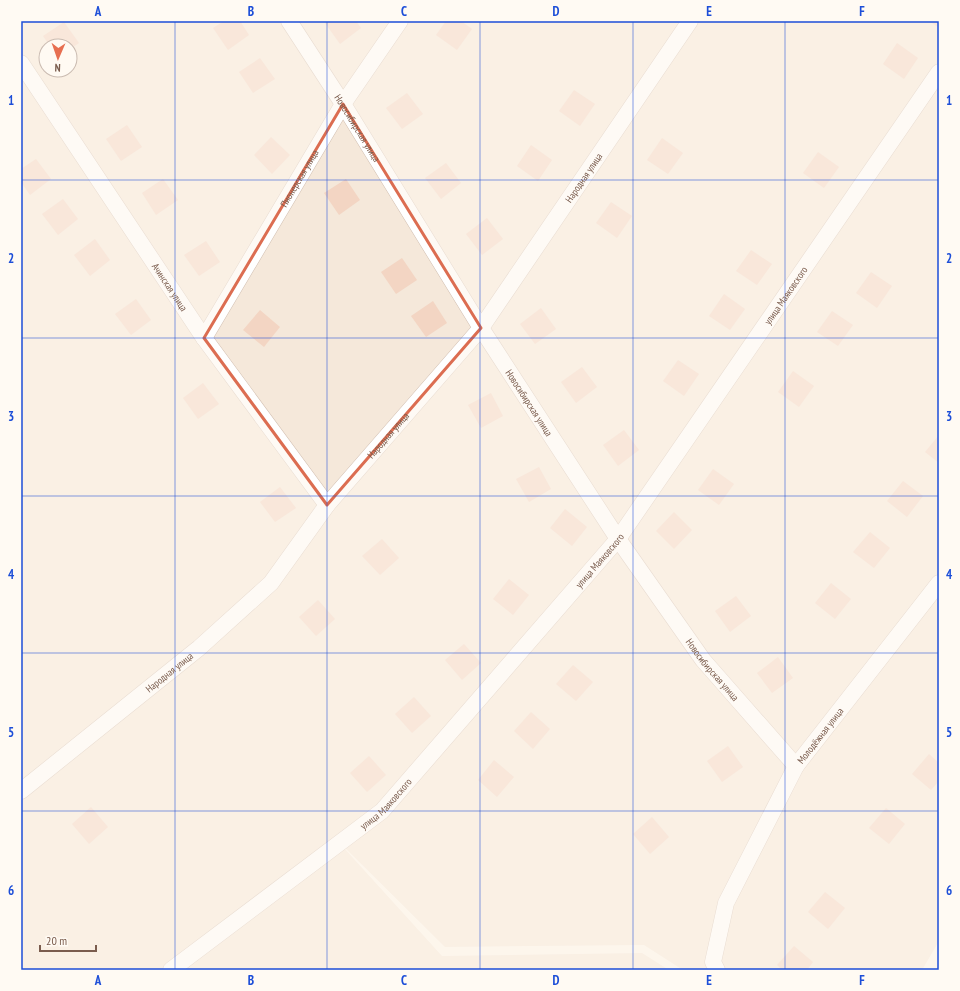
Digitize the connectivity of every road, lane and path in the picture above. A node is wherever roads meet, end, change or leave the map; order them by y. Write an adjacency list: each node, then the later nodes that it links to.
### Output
1 (289, 21): 6 (street, Новосибирская улица)
2 (400, 21): 6 (street, Пионерская улица)
3 (690, 21): 7 (street, Народная улица)
4 (21, 62): 8 (street, Ачинская улица)
5 (939, 72): 10 (street, улица Маяковского)
6 (343, 104): 7 (street, Новосибирская улица); 8 (street, Пионерская улица)
7 (481, 328): 9 (street, Народная улица); 10 (street, Новосибирская улица)
8 (204, 338): 9 (street, Ачинская улица)
9 (327, 505): 13 (street, Народная улица)
10 (618, 540): 12 (street, Новосибирская улица); 14 (street, улица Маяковского)
11 (939, 584): 12 (street, Молодёжная улица)
12 (796, 766): 15 (street, Молодёжная улица)
13 (21, 791)
14 (171, 970)
15 (717, 970)

